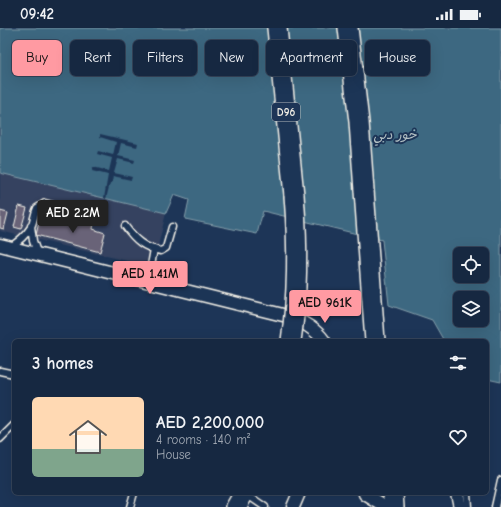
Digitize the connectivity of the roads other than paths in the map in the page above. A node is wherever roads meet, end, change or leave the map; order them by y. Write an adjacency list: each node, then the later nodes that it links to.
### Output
1 (277, 28): 12 (main road, D96, bridge)
2 (348, 28): 15 (main road)
3 (102, 218): 4 (lane)
4 (31, 226): 7 (lane); 9 (lane)
5 (125, 226): 8 (lane)
6 (172, 227): 8 (lane)
7 (4, 246): 9 (street)
8 (154, 249): 10 (lane)
9 (38, 255): 10 (street)
10 (148, 282): 11 (street)
11 (307, 325): 13 (street); 14 (street)
12 (291, 339)
13 (316, 339)
14 (322, 339)
15 (375, 339)
16 (0, 371): 17 (lane)
17 (12, 374)
18 (12, 427): 19 (lane)
19 (0, 439)
20 (501, 480): 37 (lane)
21 (133, 495): 30 (lane)
22 (244, 495): 31 (main road)
23 (248, 495): 32 (lane)
24 (298, 495): 33 (street)
25 (365, 495): 34 (street)
26 (368, 495): 29 (street)
27 (457, 495): 35 (street)
28 (467, 495): 36 (lane)
29 (392, 502)
30 (130, 507)
31 (236, 507)
32 (265, 507)
33 (293, 507)
34 (370, 507)
35 (460, 507)
36 (468, 507)
37 (495, 507)

